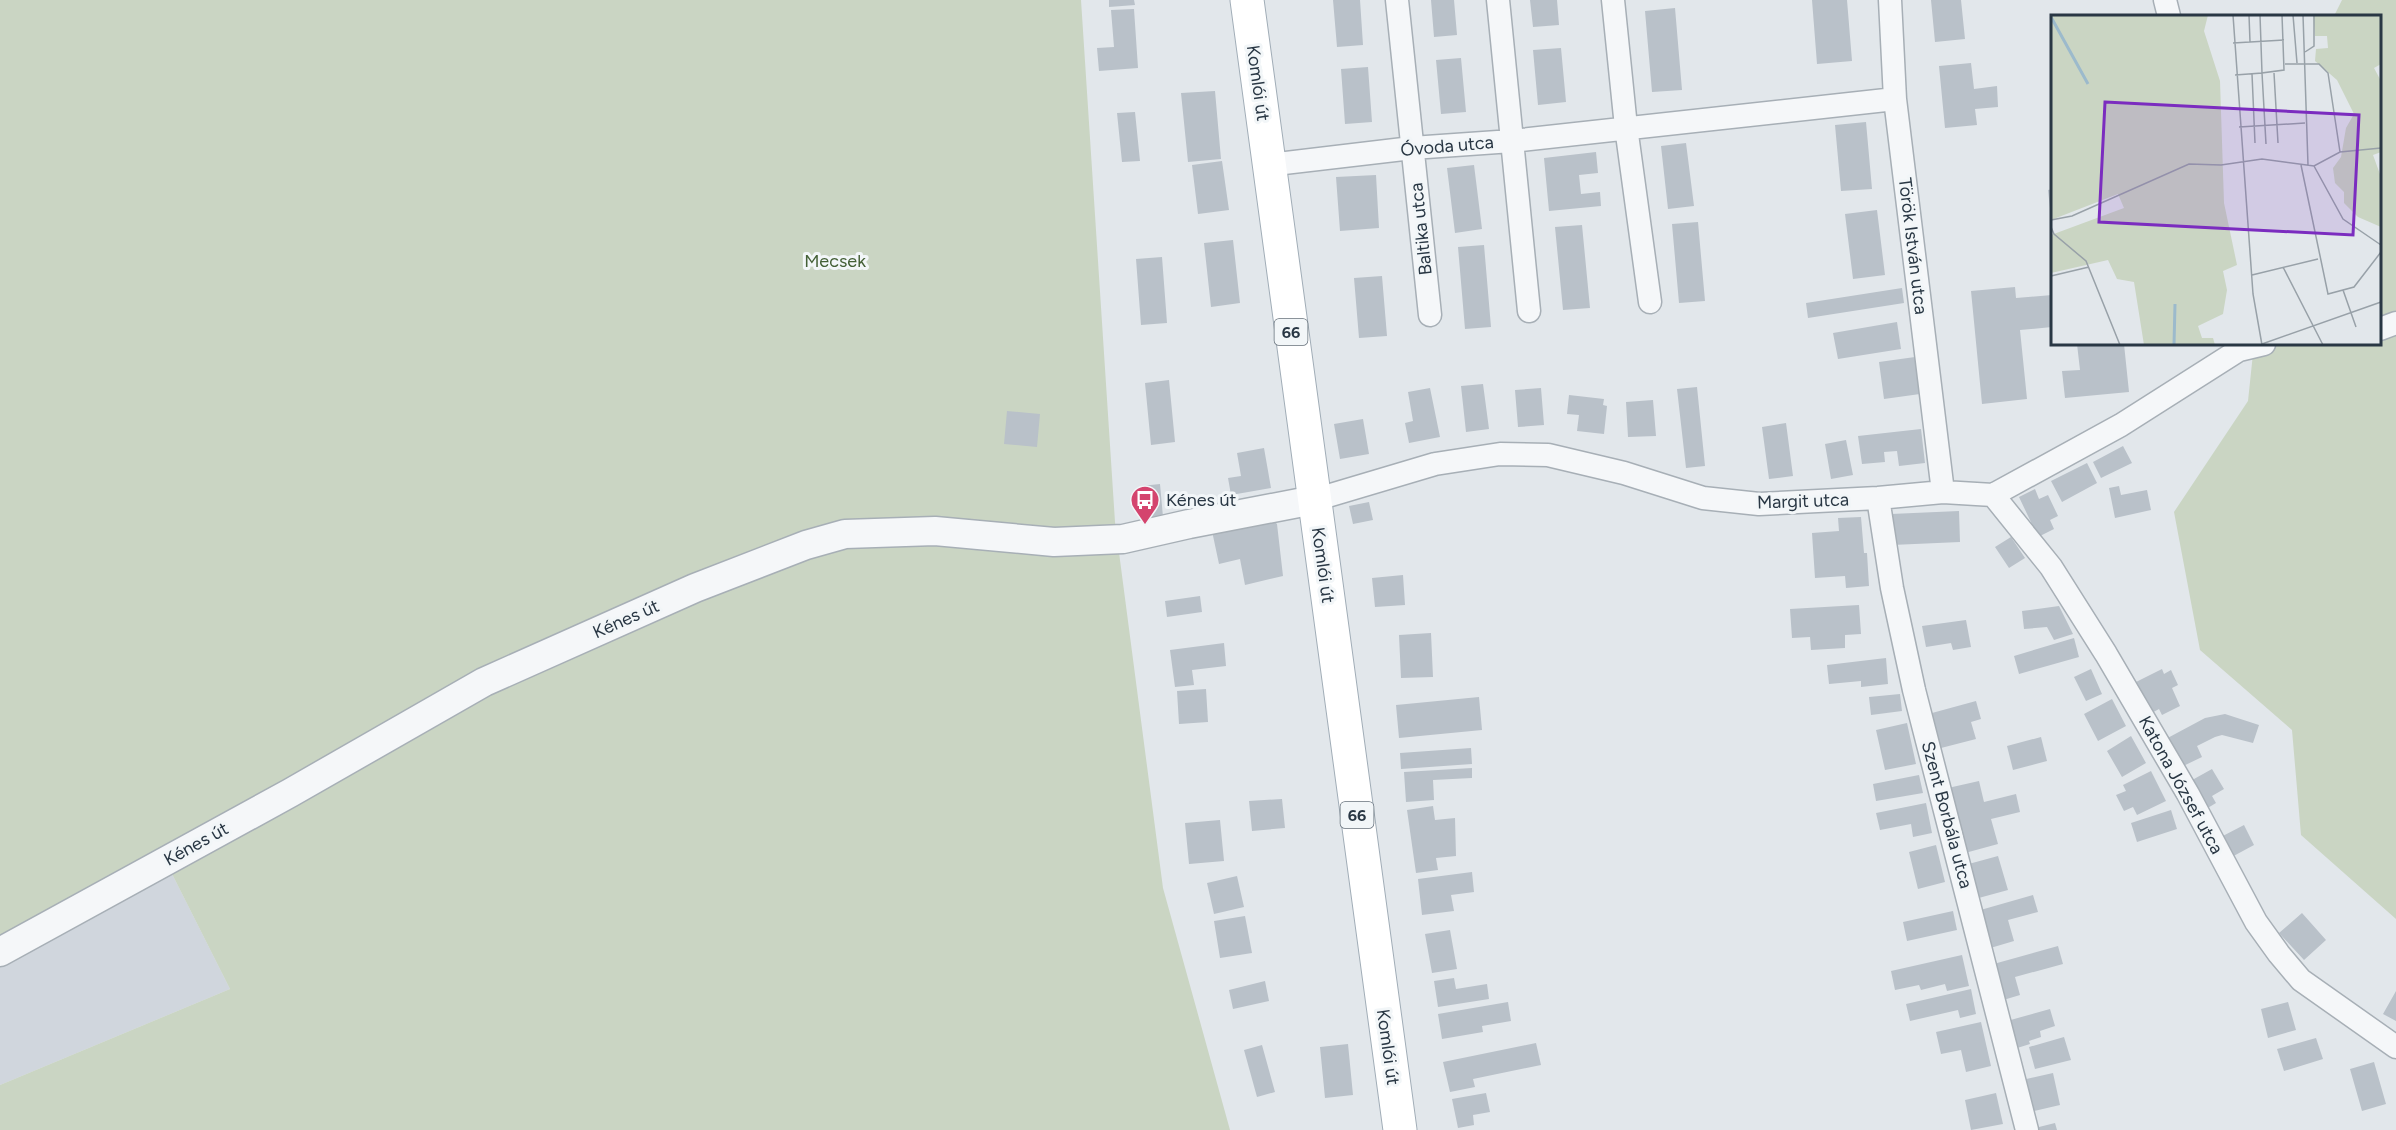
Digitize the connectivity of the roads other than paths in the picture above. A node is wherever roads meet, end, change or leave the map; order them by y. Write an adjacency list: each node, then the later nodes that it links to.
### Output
1 (1247, 0): 12 (main road, Komlói út / 66)
2 (1397, 0): 11 (street, Baltika utca)
3 (1498, 0): 10 (street)
4 (1613, 0): 9 (street)
5 (1890, 0): 8 (street, Török István utca)
6 (2165, 0): 7 (street)
7 (2169, 15)
8 (1894, 99): 9 (street, Óvoda utca); 20 (street, Török István utca)
9 (1626, 127): 10 (street, Óvoda utca); 13 (street)
10 (1512, 141): 11 (street, Óvoda utca); 14 (street)
11 (1412, 148): 12 (street, Óvoda utca); 15 (street, Baltika utca)
12 (1268, 165): 23 (main road, Komlói út / 66)
13 (1650, 302)
14 (1529, 311)
15 (1430, 315)
16 (2396, 323): 17 (street)
17 (2381, 328)
18 (2256, 345): 19 (street)
19 (2239, 347): 21 (street)
20 (1943, 492): 21 (street, Margit utca); 22 (street, Margit utca)
21 (1993, 495): 25 (street, Katona József utca)
22 (1878, 498): 23 (street, Margit utca); 27 (street, Szent Borbála utca)
23 (1314, 500): 24 (street, Kénes út); 26 (main road, Komlói út / 66)
24 (0, 952)
25 (2396, 1047)
26 (1400, 1130)
27 (2027, 1130)

